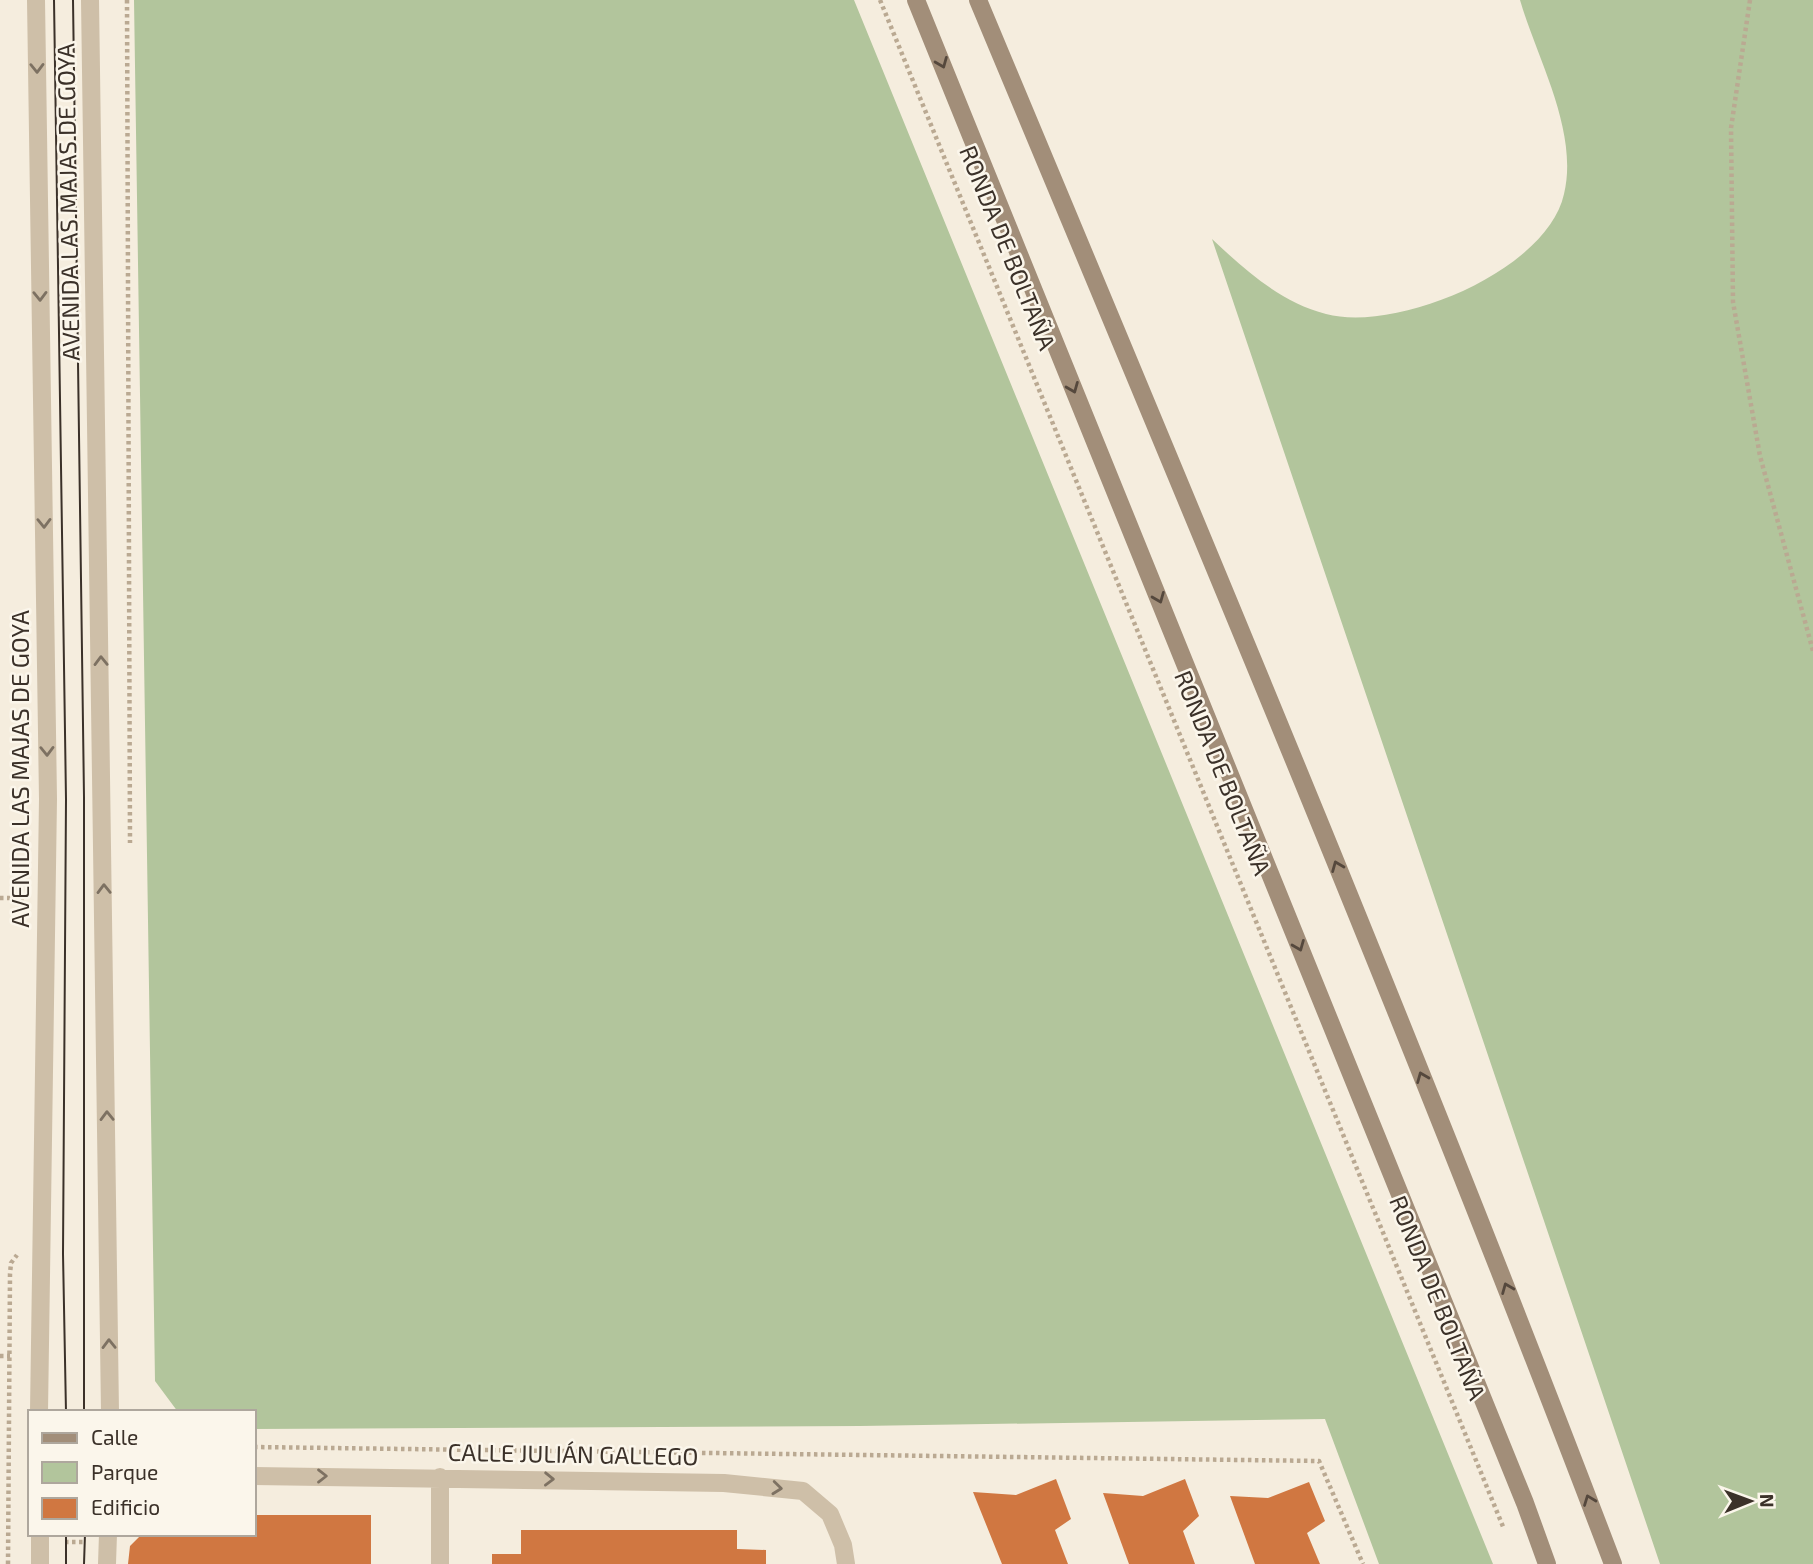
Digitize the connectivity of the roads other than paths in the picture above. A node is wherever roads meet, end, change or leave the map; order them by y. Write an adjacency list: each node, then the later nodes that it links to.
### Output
1 (36, 0): 5 (street, AVENIDA LAS MAJAS DE GOYA, one-way to 5)
2 (90, 0): 6 (street, AVENIDA LAS MAJAS DE GOYA, one-way to 2)
3 (916, 0): 15 (main road, RONDA DE BOLTAÑA, one-way to 15)
4 (978, 0): 16 (main road, one-way to 4)
5 (39, 1410)
6 (110, 1410)
7 (256, 1476): 8 (street, CALLE JULIÁN GALLEGO, one-way to 8)
8 (440, 1477): 13 (street); 14 (street, CALLE JULIÁN GALLEGO, one-way to 14)
9 (40, 1536): 11 (street)
10 (108, 1536): 12 (street)
11 (40, 1564)
12 (107, 1564)
13 (440, 1564)
14 (846, 1564)
15 (1547, 1564)
16 (1613, 1564)

